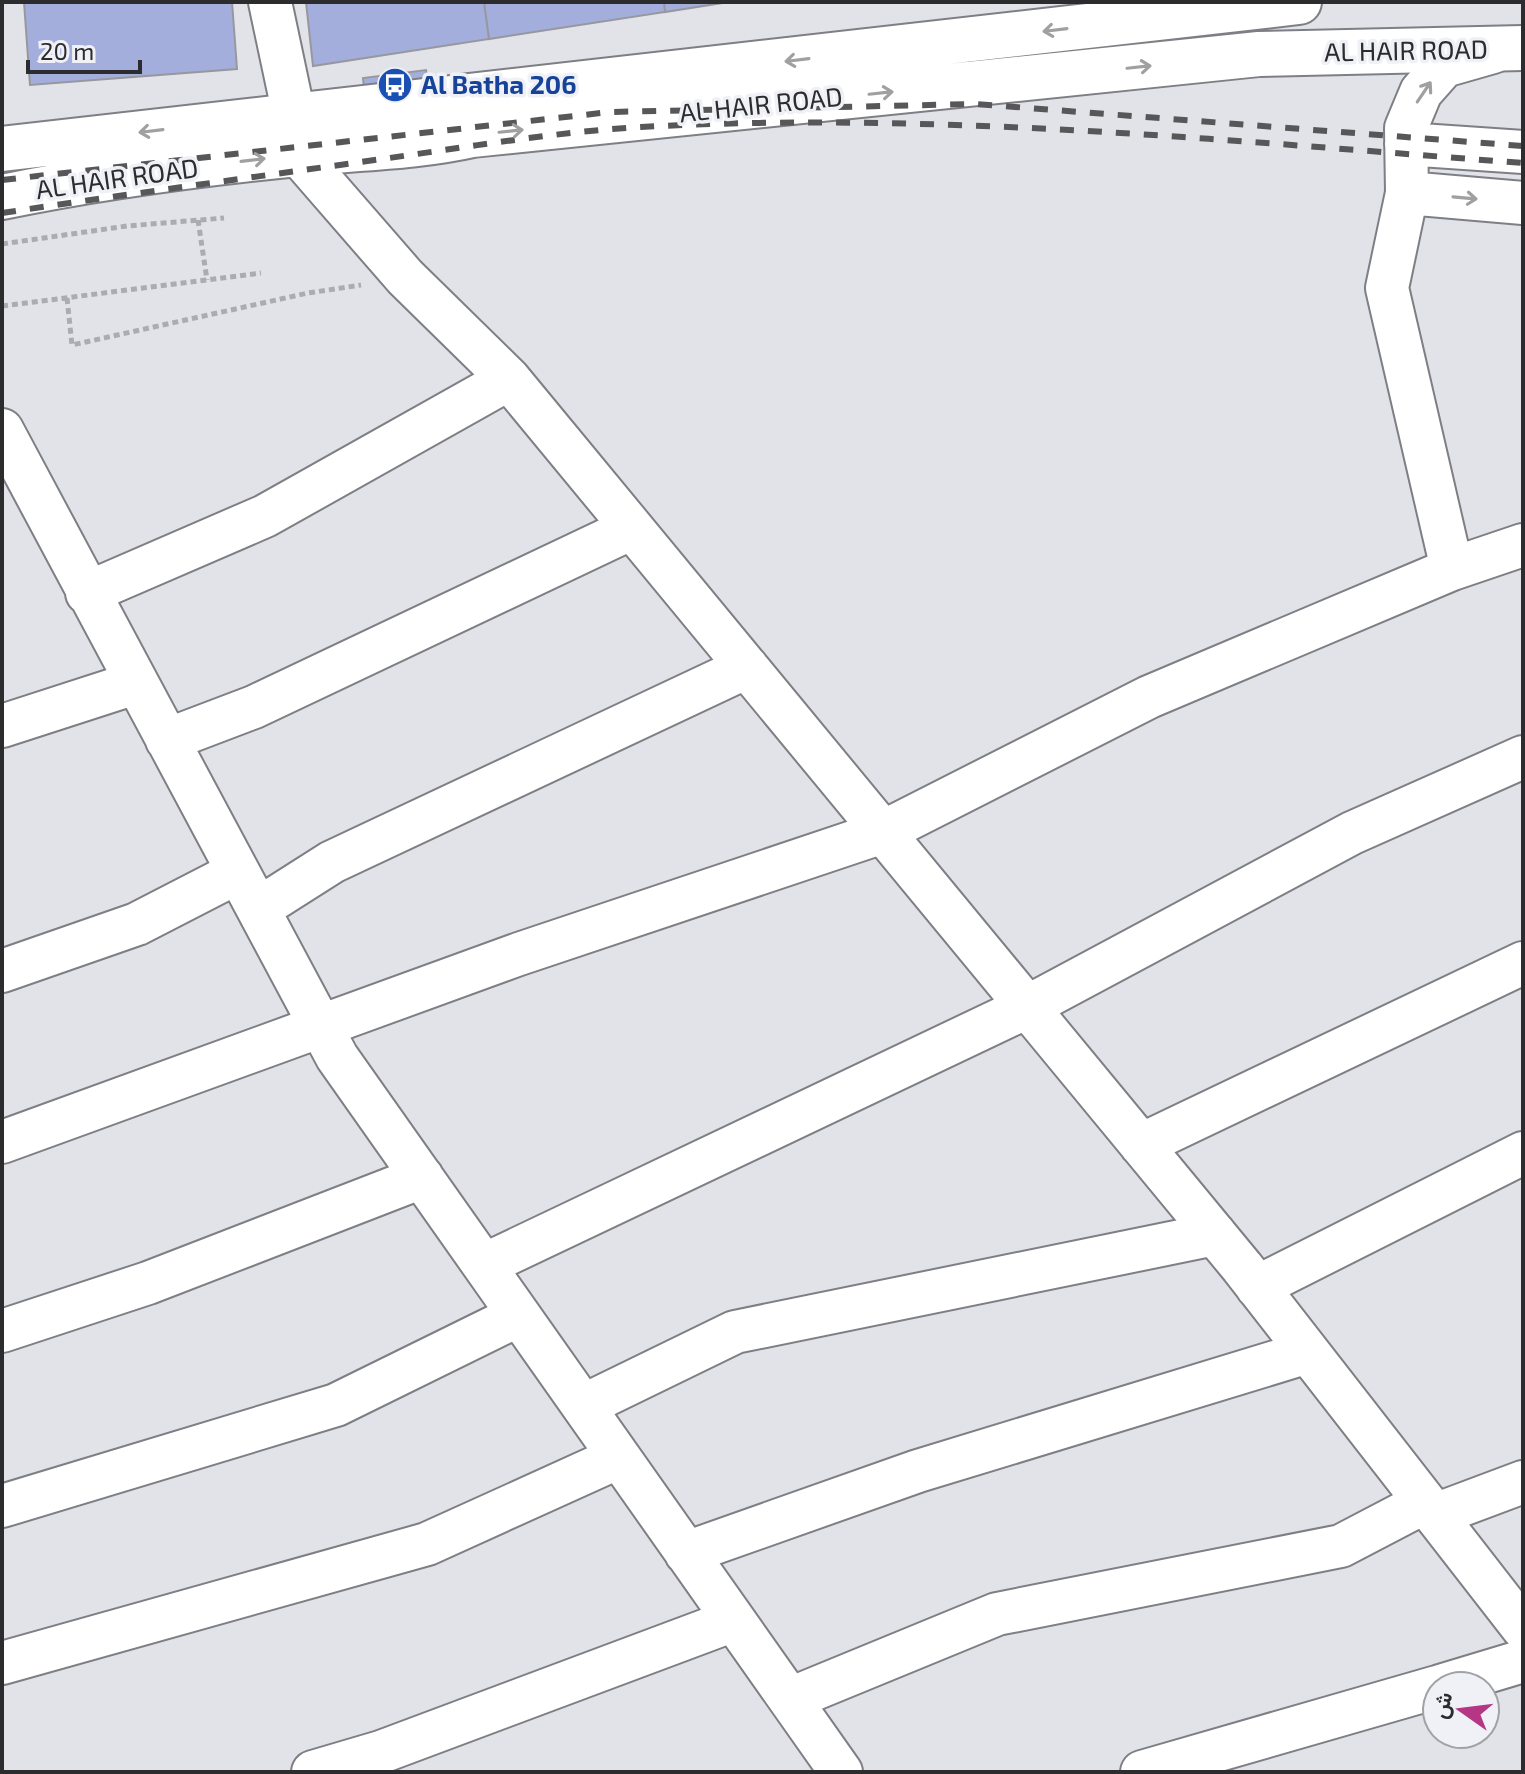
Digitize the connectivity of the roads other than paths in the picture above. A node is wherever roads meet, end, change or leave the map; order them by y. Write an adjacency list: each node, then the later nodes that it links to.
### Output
1 (270, 2): 4 (street)
2 (1299, 2): 4 (main road, AL HAIR ROAD, one-way to 4)
3 (1512, 49): 4 (main road, AL HAIR ROAD, one-way to 3); 5 (street, one-way to 3)
4 (296, 134): 6 (main road, AL HAIR ROAD, one-way to 6); 9 (main road, AL HAIR ROAD, one-way to 4); 11 (street)
5 (1406, 144): 7 (street); 8 (street)
6 (2, 149)
7 (1523, 152)
8 (1407, 193): 10 (street, one-way to 10); 15 (street)
9 (2, 197)
10 (1523, 203)
11 (509, 379): 13 (street); 16 (street)
12 (2, 430): 16 (street)
13 (632, 528): 17 (street); 20 (street)
14 (1523, 545): 15 (street)
15 (1452, 569): 22 (street)
16 (87, 593): 18 (street)
17 (747, 667): 22 (street); 24 (street)
18 (135, 683): 19 (street); 20 (street)
19 (2, 726)
20 (167, 740): 23 (street)
21 (1523, 757): 27 (street)
22 (883, 832): 27 (street); 28 (street)
23 (238, 872): 24 (street); 26 (street)
24 (258, 909): 28 (street)
25 (1523, 963): 30 (street)
26 (2, 971)
27 (1027, 1007): 30 (street); 34 (street)
28 (320, 1026): 29 (street); 32 (street)
29 (2, 1142)
30 (1141, 1145): 33 (street)
31 (1523, 1153): 35 (street)
32 (422, 1177): 34 (street); 37 (street)
33 (1215, 1234): 35 (street); 39 (street)
34 (484, 1265): 36 (street)
35 (1257, 1287): 38 (street)
36 (519, 1315): 39 (street); 42 (street)
37 (2, 1331)
38 (1308, 1352): 43 (street); 44 (street)
39 (583, 1406): 40 (street)
40 (619, 1457): 44 (street); 48 (street)
41 (1523, 1482): 43 (street)
42 (2, 1506)
43 (1430, 1509): 46 (street); 51 (street)
44 (686, 1553): 45 (street)
45 (734, 1620): 51 (street); 52 (street)
46 (1523, 1628)
47 (1523, 1661): 49 (street)
48 (2, 1663)
49 (1493, 1670)
50 (1421, 1691): 54 (street)
51 (790, 1699): 53 (street)
52 (313, 1772)
53 (841, 1772)
54 (1142, 1772)

